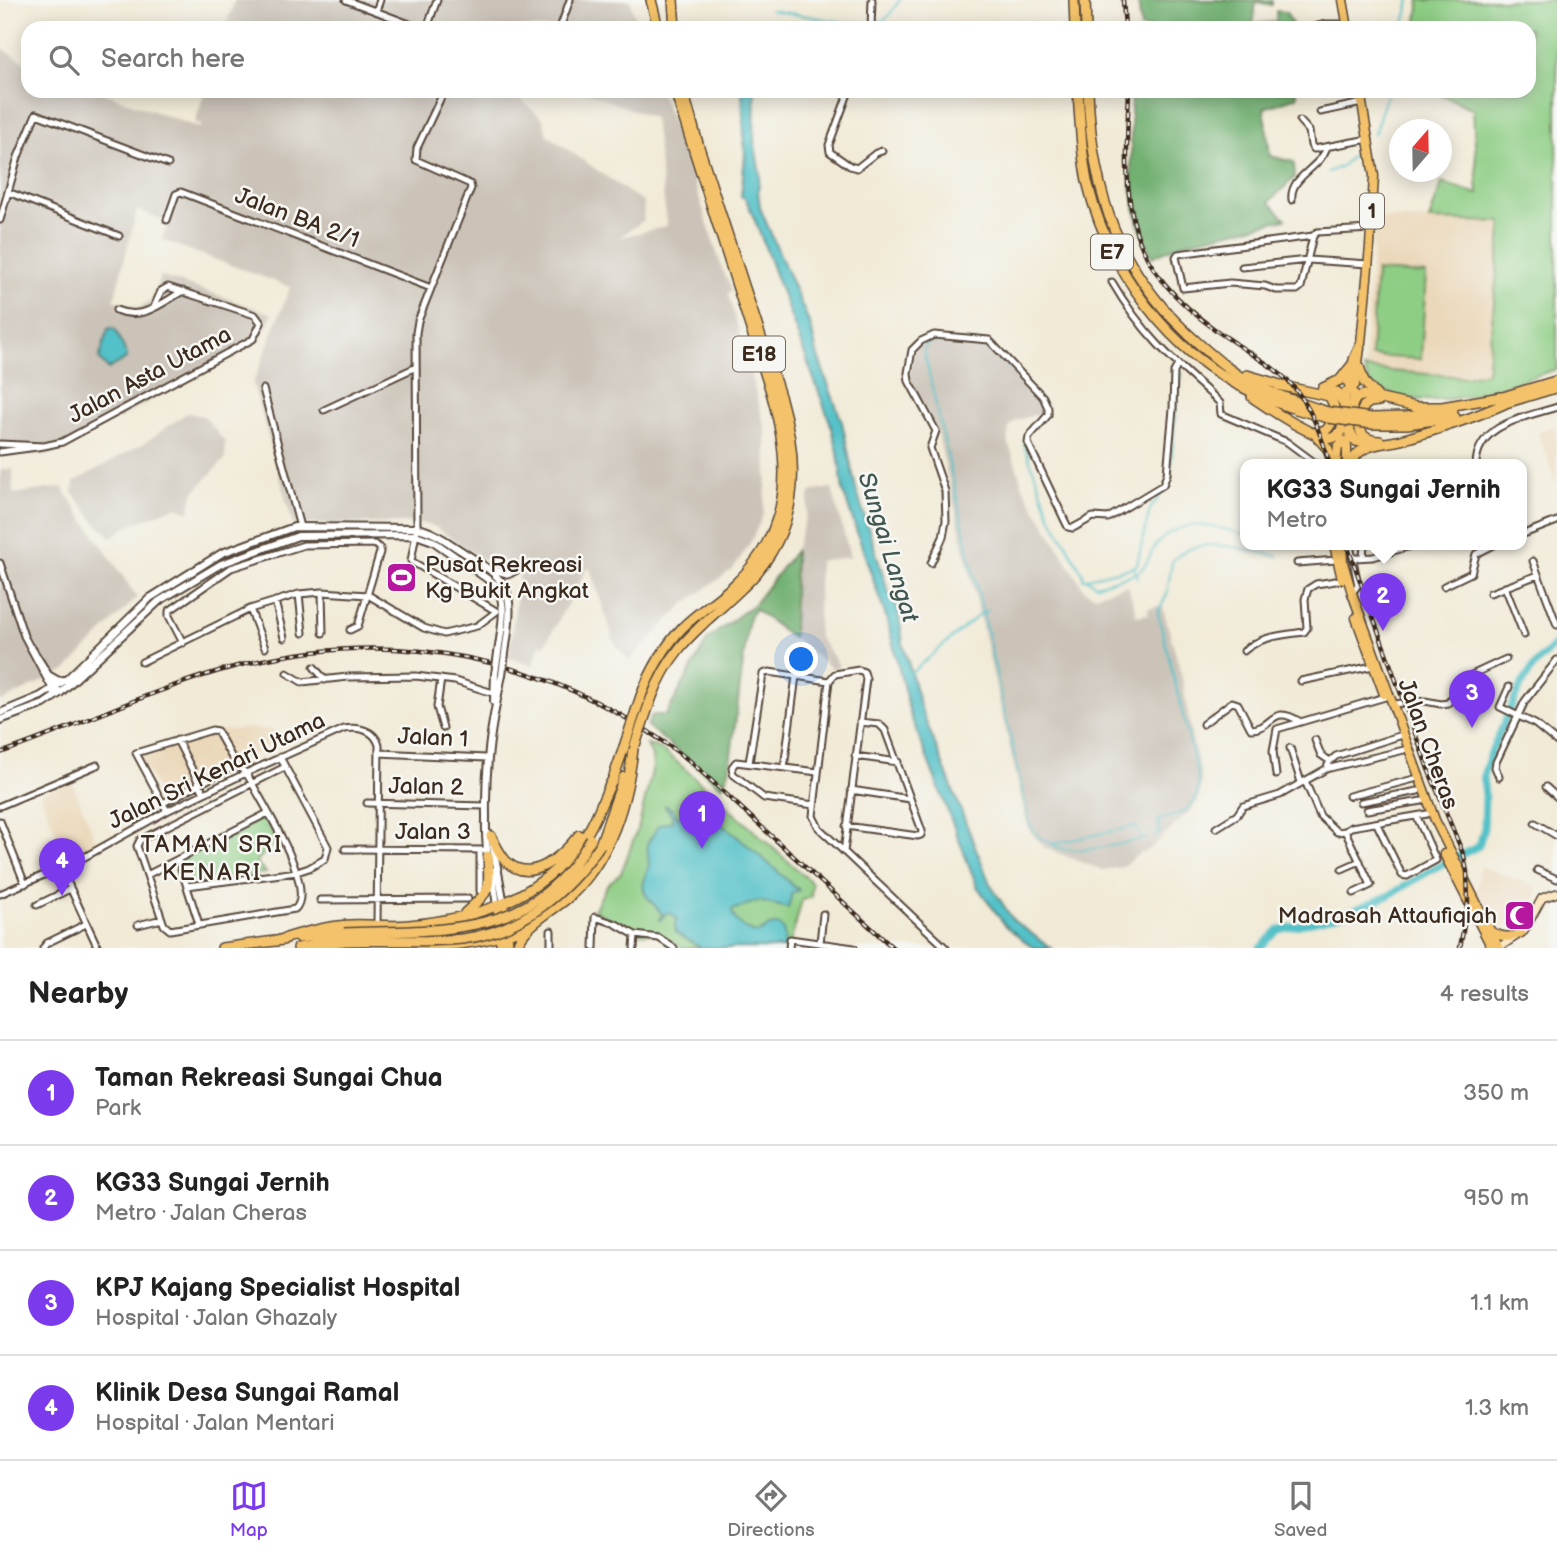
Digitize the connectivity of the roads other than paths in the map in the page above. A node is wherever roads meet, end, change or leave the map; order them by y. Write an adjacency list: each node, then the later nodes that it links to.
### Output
1 (346, 0): 12 (street)
2 (380, 0): 12 (street)
3 (437, 0): 14 (street)
4 (560, 0): 11 (street)
5 (651, 0): 16 (highway)
6 (673, 0): 17 (highway)
7 (872, 0): 18 (street)
8 (1074, 0): 19 (highway)
9 (1085, 0): 20 (highway)
10 (1343, 0): 21 (main road)
11 (569, 2): 15 (street)
12 (376, 11): 13 (street)
13 (402, 21)
14 (430, 21)
15 (562, 21)
16 (656, 21)
17 (674, 21)
18 (871, 21)
19 (1075, 21)
20 (1086, 21)
21 (1347, 21)
22 (441, 98): 47 (street)
23 (677, 98): 147 (highway, E18)
24 (685, 98): 147 (highway, E18)
25 (846, 98): 34 (street)
26 (1079, 98): 55 (highway, E7)
27 (1089, 98): 52 (highway, E7)
28 (1361, 98): 29 (main road, 1)
29 (1362, 103): 30 (street); 32 (main road, 1)
30 (1320, 112)
31 (1300, 121): 33 (street)
32 (1368, 139): 33 (street); 40 (main road, 1)
33 (1327, 147): 37 (street)
34 (882, 151)
35 (168, 163): 36 (street)
36 (8, 192): 38 (street); 41 (street)
37 (1292, 200)
38 (0, 220)
39 (167, 220): 47 (street, Jalan BA 2/1)
40 (1371, 229): 42 (street); 44 (main road, 1)
41 (119, 236)
42 (1313, 236): 43 (street); 43 (street)
43 (1308, 260): 44 (street); 45 (street)
44 (1369, 264): 53 (main road, 1)
45 (1242, 267)
46 (1112, 282): 51 (street)
47 (431, 288): 54 (street)
48 (184, 290): 49 (street); 49 (street); 76 (street, Jalan Asta Utama)
49 (154, 307): 50 (street)
50 (116, 310)
51 (1178, 365): 78 (street); 101 (street)
52 (1223, 365): 57 (highway); 68 (highway, E7)
53 (1356, 365): 60 (highway); 62 (highway); 65 (main road, 1)
54 (415, 368): 67 (street); 86 (street)
55 (1222, 376): 68 (highway, E7); 69 (highway)
56 (1557, 380): 61 (main road)
57 (1278, 385): 60 (highway); 69 (highway)
58 (1557, 388): 61 (main road)
59 (263, 389): 85 (street)
60 (1318, 389): 65 (highway)
61 (1530, 392): 63 (main road, E7)
62 (1380, 399): 64 (highway); 65 (highway)
63 (1502, 400): 64 (highway); 68 (highway, E7, bridge); 72 (highway)
64 (1395, 403): 72 (highway)
65 (1348, 404): 71 (main road, 1)
66 (1557, 407): 83 (street)
67 (324, 410)
68 (1328, 415)
69 (1285, 418): 70 (highway)
70 (1309, 431): 71 (highway); 79 (highway)
71 (1345, 431): 73 (main road, 1); 75 (highway)
72 (1399, 440): 75 (highway)
73 (1344, 443): 80 (main road); 81 (main road, 1)
74 (0, 444): 76 (street, Jalan Asta Utama)
75 (1380, 444): 82 (highway)
76 (44, 446): 77 (street, Jalan Asta Utama)
77 (0, 452)
78 (1310, 459)
79 (1331, 459)
80 (1335, 459)
81 (1349, 459)
82 (1354, 459)
83 (1476, 459)
84 (1557, 521): 87 (street)
85 (300, 527): 86 (street); 138 (street)
86 (417, 532): 88 (street); 103 (street); 113 (street); 118 (street)
87 (1527, 533)
88 (351, 535): 89 (street); 146 (street)
89 (351, 544): 114 (street); 126 (street)
90 (1335, 550): 98 (main road, Jalan Cheras)
91 (1342, 550): 110 (main road, Jalan Cheras)
92 (1352, 550): 97 (street)
93 (1364, 550): 96 (street)
94 (1397, 550): 96 (street)
95 (1484, 550): 107 (street)
96 (1363, 557): 97 (street)
97 (1354, 558): 110 (street)
98 (1336, 561): 102 (street); 106 (main road, Jalan Cheras)
99 (1533, 561): 105 (street)
100 (0, 563): 125 (street)
101 (931, 563)
102 (1297, 563)
103 (487, 568): 104 (street); 113 (street)
104 (516, 570)
105 (1538, 575): 108 (street); 116 (street)
106 (1342, 580): 128 (street); 132 (main road, Jalan Cheras)
107 (1444, 586)
108 (1505, 587): 111 (street); 123 (street)
109 (321, 592): 112 (street); 114 (street); 122 (street)
110 (1352, 593): 150 (main road, Jalan Cheras)
111 (1490, 593)
112 (299, 594): 115 (street); 121 (street)
113 (505, 594): 118 (street)
114 (368, 595): 118 (street); 120 (street)
115 (275, 601): 117 (street); 124 (street)
116 (1554, 607): 119 (street)
117 (250, 609): 126 (street); 127 (street)
118 (503, 610): 135 (street, bridge)
119 (1557, 625)
120 (351, 630)
121 (303, 633)
122 (323, 633)
123 (1524, 635)
124 (284, 638)
125 (28, 643): 136 (street); 144 (street)
126 (183, 643): 131 (street)
127 (265, 648)
128 (1244, 651)
129 (1506, 659): 150 (street)
130 (1557, 660): 152 (street)
131 (142, 662)
132 (1373, 666): 142 (street); 148 (main road, Jalan Cheras)
133 (314, 667): 141 (street)
134 (287, 673): 141 (street)
135 (498, 674): 145 (street); 149 (street)
136 (50, 676): 138 (street); 144 (street)
137 (796, 676): 140 (street); 172 (street); 177 (street)
138 (67, 679): 144 (street)
139 (441, 679): 141 (street); 145 (street); 157 (street)
140 (830, 679): 155 (street); 179 (street)
141 (325, 680)
142 (1301, 681)
143 (1509, 687): 152 (street)
144 (54, 688): 146 (street); 151 (street)
145 (493, 693): 149 (street)
146 (58, 695): 153 (street)
147 (646, 697): 162 (highway, E18, bridge)
148 (1385, 697): 154 (street); 158 (main road, Jalan Cheras)
149 (494, 704): 169 (street)
150 (1392, 704): 223 (main road, Jalan Cheras)
151 (0, 713)
152 (1519, 715): 161 (street); 182 (street)
153 (0, 719)
154 (1299, 721): 156 (street); 181 (street)
155 (860, 722): 167 (street); 171 (street)
156 (1203, 724)
157 (443, 728)
158 (1399, 736): 164 (main road, Jalan Cheras); 165 (street)
159 (177, 740): 175 (street); 186 (street); 197 (street)
160 (1315, 740): 170 (street)
161 (1557, 742)
162 (631, 747): 183 (highway, E18); 218 (highway, E18); 253 (highway)
163 (1290, 748): 185 (street)
164 (1404, 750): 173 (street); 184 (main road, Jalan Cheras)
165 (1350, 752): 170 (street); 173 (street)
166 (379, 753): 168 (street, Jalan Sri Kenari Utama); 169 (street, Jalan 1); 200 (street)
167 (855, 756): 171 (street); 189 (street)
168 (280, 757): 176 (street); 180 (street, Jalan Sri Kenari Utama)
169 (486, 758): 203 (street)
170 (1329, 761): 178 (street)
171 (898, 762): 195 (street)
172 (749, 763): 177 (street); 201 (street)
173 (1352, 763): 178 (street)
174 (97, 765): 202 (street)
175 (236, 765): 180 (street); 186 (street)
176 (285, 767): 187 (street); 230 (street)
177 (784, 768): 179 (street)
178 (1326, 769): 185 (street)
179 (818, 772): 201 (street)
180 (246, 773): 187 (street); 191 (street, Jalan Sri Kenari Utama)
181 (1276, 775)
182 (1499, 777)
183 (613, 779): 192 (highway); 218 (highway, E18)
184 (1414, 779): 190 (main road, Jalan Cheras); 193 (street)
185 (1303, 781): 214 (street); 215 (street)
186 (200, 783): 191 (street); 197 (street)
187 (252, 783): 206 (street); 231 (street)
188 (1546, 787): 194 (street)
189 (851, 790): 195 (street); 213 (street)
190 (1418, 791): 196 (main road, Jalan Cheras); 199 (street)
191 (204, 793): 205 (street, Jalan Sri Kenari Utama)
192 (604, 795): 216 (highway); 240 (highway)
193 (1349, 796)
194 (1557, 797)
195 (910, 799): 213 (street)
196 (1422, 801): 204 (street); 207 (main road, Jalan Cheras)
197 (163, 803): 205 (street)
198 (367, 803): 200 (street, Jalan 2)
199 (1361, 803)
200 (379, 804): 203 (street, Jalan 2); 220 (street)
201 (814, 805): 222 (street)
202 (0, 806)
203 (485, 806): 208 (street)
204 (1367, 810)
205 (167, 811): 227 (street, Jalan Sri Kenari Utama)
206 (268, 813): 224 (street); 230 (street)
207 (1427, 814): 209 (street); 223 (main road, Jalan Cheras)
208 (486, 817): 216 (street); 221 (street)
209 (1416, 817): 212 (street); 212 (street)
210 (0, 821): 233 (street)
211 (1535, 823): 217 (street)
212 (1377, 824): 215 (street)
213 (846, 826): 222 (street)
214 (1216, 828)
215 (1345, 831): 225 (street)
216 (491, 836): 245 (street)
217 (1557, 836)
218 (595, 842): 259 (highway, E18, bridge)
219 (345, 849): 220 (street, Jalan 3)
220 (379, 850): 221 (street, Jalan 3); 243 (street)
221 (485, 852): 236 (street); 245 (street); 247 (highway)
222 (844, 852): 278 (street)
223 (1447, 854): 226 (main road, Jalan Cheras)
224 (178, 859): 231 (street); 234 (street)
225 (1360, 861): 228 (street); 237 (street)
226 (1453, 865): 255 (main road, Jalan Cheras); 279 (main road, Jalan Cheras)
227 (61, 868): 233 (street, Jalan Sri Kenari Utama); 235 (street)
228 (1342, 869)
229 (1537, 870): 232 (street)
230 (298, 872): 234 (street); 250 (street)
231 (147, 875): 248 (street)
232 (1557, 879)
233 (25, 884): 238 (street, Jalan Sri Kenari Utama)
234 (187, 886): 250 (street)
235 (71, 889): 244 (street); 249 (street)
236 (480, 891)
237 (1354, 892)
238 (0, 894)
239 (1557, 894): 256 (main road)
240 (521, 896): 245 (highway); 253 (highway)
241 (468, 899): 243 (street)
242 (320, 900): 243 (street)
243 (378, 900): 252 (street)
244 (37, 905)
245 (501, 905): 247 (highway); 258 (main road)
246 (824, 914): 262 (street)
247 (466, 915): 252 (highway); 261 (highway)
248 (162, 919): 250 (street); 251 (street)
249 (86, 924): 263 (street); 264 (street)
250 (199, 924)
251 (138, 925)
252 (377, 925): 260 (highway)
253 (532, 925): 258 (highway); 271 (highway)
254 (551, 930): 272 (street)
255 (1490, 931): 256 (main road); 280 (main road, Jalan Cheras)
256 (1521, 933): 280 (main road)
257 (635, 935): 273 (street); 274 (street); 275 (street)
258 (504, 936): 261 (highway); 269 (main road); 270 (main road)
259 (344, 937): 260 (highway, E18); 266 (highway, E18)
260 (277, 941): 265 (highway, E18)
261 (483, 942): 268 (highway)
262 (820, 943): 276 (street); 277 (street)
263 (43, 948)
264 (97, 948)
265 (222, 948)
266 (298, 948)
267 (398, 948): 268 (highway)
268 (436, 948)
269 (501, 948)
270 (509, 948)
271 (516, 948)
272 (551, 948)
273 (594, 948)
274 (634, 948)
275 (674, 948)
276 (789, 948)
277 (854, 948)
278 (946, 948)
279 (1492, 948)
280 (1499, 948)

